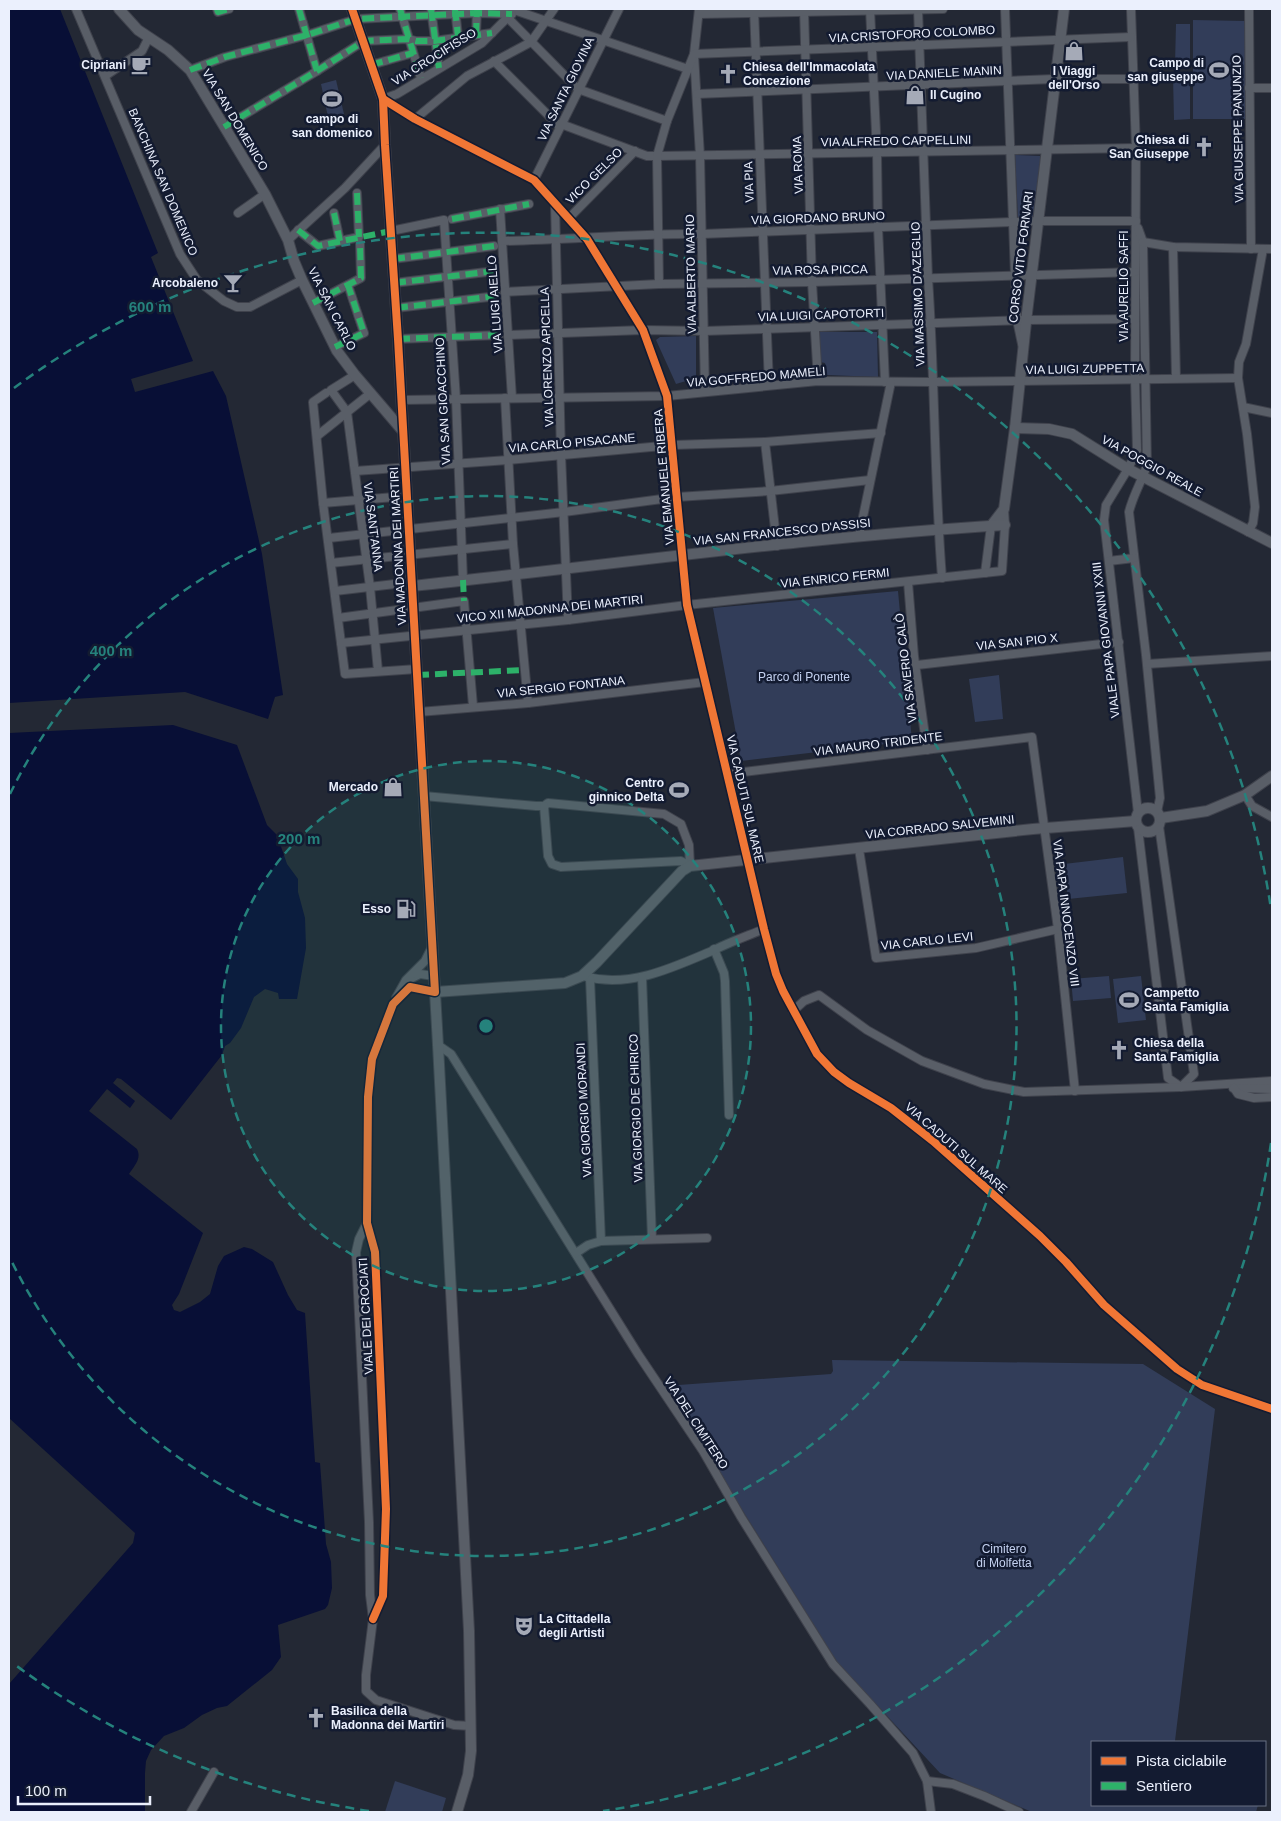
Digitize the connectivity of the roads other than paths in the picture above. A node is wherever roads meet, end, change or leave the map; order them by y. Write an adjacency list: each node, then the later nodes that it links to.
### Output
1 (76, 9): 53 (street, BANCHINA SAN DOMENICO)
2 (119, 9): 32 (street, VIA SAN DOMENICO)
3 (217, 9): 4 (street)
4 (229, 9)
5 (299, 9): 29 (street)
6 (352, 9): 26 (street, VIA MADONNA DEI MARTIRI)
7 (400, 9): 25 (street)
8 (554, 9): 27 (street)
9 (619, 9): 35 (street, VIA SANTA GIOVINA)
10 (870, 9): 11 (street); 18 (street); 42 (street)
11 (918, 9): 12 (street); 41 (street, VIA MASSIMO D'AZEGLIO)
12 (944, 9)
13 (1005, 9): 39 (street)
14 (1064, 9): 36 (street, CORSO VITO FORNARI)
15 (1131, 9): 33 (street, VIA AURELIO SAFFI)
16 (1249, 9): 60 (street, VIA GIUSEPPE PANUNZIO)
17 (698, 10): 22 (street); 46 (street)
18 (804, 10): 22 (street); 43 (street, VIA ROMA)
19 (456, 11): 20 (street); 23 (street); 31 (street)
20 (477, 11): 21 (street); 30 (street)
21 (497, 11): 24 (street)
22 (754, 11): 44 (street, VIA PIA)
23 (431, 12): 25 (street); 38 (street)
24 (512, 13): 27 (street); 28 (street, VIA CROCIFISSO); 40 (street)
25 (402, 18): 26 (street); 34 (street)
26 (356, 19): 29 (street); 37 (street, VIA MADONNA DEI MARTIRI)
27 (546, 22): 35 (street); 40 (street)
28 (492, 33): 30 (street); 49 (street, VIA CROCIFISSO)
29 (307, 35): 51 (street); 52 (street)
30 (476, 35): 31 (street)
31 (458, 36): 38 (street)
32 (149, 37): 51 (street, VIA SAN DOMENICO); 53 (street)
33 (1131, 37): 36 (street, VIA CRISTOFORO COLOMBO); 55 (street, VIA AURELIO SAFFI)
34 (408, 39): 37 (street); 38 (street); 45 (street)
35 (602, 40): 50 (street); 62 (street, VIA SANTA GIOVINA)
36 (1059, 40): 39 (street, VIA CRISTOFORO COLOMBO); 56 (street, CORSO VITO FORNARI)
37 (364, 41): 48 (street, VIA MADONNA DEI MARTIRI); 52 (street)
38 (434, 41): 49 (street)
39 (1007, 41): 41 (street, VIA CRISTOFORO COLOMBO); 57 (street)
40 (530, 42): 47 (street); 62 (street)
41 (920, 45): 42 (street, VIA CRISTOFORO COLOMBO); 58 (street, VIA MASSIMO D'AZEGLIO)
42 (872, 47): 43 (street, VIA CRISTOFORO COLOMBO); 59 (street)
43 (806, 50): 44 (street, VIA CRISTOFORO COLOMBO); 63 (street, VIA ROMA)
44 (756, 52): 46 (street, VIA CRISTOFORO COLOMBO); 64 (street, VIA PIA)
45 (413, 53): 48 (street); 54 (street)
46 (694, 54): 50 (street); 65 (street, VIA ALBERTO MARIO)
47 (494, 61): 67 (street); 69 (street)
48 (371, 65): 66 (street, VIA MADONNA DEI MARTIRI)
49 (439, 68): 54 (street, VIA CROCIFISSO)
50 (688, 69): 68 (street)
51 (190, 70): 70 (street, VIA SAN DOMENICO)
52 (318, 71): 70 (street)
53 (106, 76): 123 (street, BANCHINA SAN DOMENICO)
54 (421, 78): 66 (street, VIA CROCIFISSO)
55 (1133, 79): 56 (street, VIA DANIELE MANIN); 72 (street, VIA AURELIO SAFFI)
56 (1054, 80): 57 (street, VIA DANIELE MANIN); 74 (street, CORSO VITO FORNARI)
57 (1008, 82): 58 (street, VIA DANIELE MANIN); 73 (street)
58 (921, 86): 59 (street, VIA DANIELE MANIN); 76 (street, VIA MASSIMO D'AZEGLIO)
59 (874, 88): 63 (street, VIA DANIELE MANIN); 77 (street)
60 (1249, 88): 61 (street); 112 (street, VIA GIUSEPPE PANUNZIO)
61 (1272, 88)
62 (578, 89): 68 (street); 69 (street, VIA SANTA GIOVINA)
63 (806, 90): 64 (street, VIA DANIELE MANIN); 78 (street, VIA ROMA)
64 (756, 92): 65 (street, VIA DANIELE MANIN); 79 (street, VIA PIA)
65 (697, 94): 81 (street, VIA ALBERTO MARIO)
66 (383, 99): 67 (street); 71 (street, VIA MADONNA DEI MARTIRI)
67 (415, 119): 82 (street)
68 (666, 121): 80 (street)
69 (561, 125): 75 (street, VIA ALFREDO CAPPELLINI); 82 (street, VIA SANTA GIOVINA)
70 (224, 127): 83 (street, VIA SAN DOMENICO)
71 (385, 145): 97 (street); 99 (street, VIA MADONNA DEI MARTIRI)
72 (1136, 148): 74 (street, VIA ALFREDO CAPPELLINI); 93 (street, VIA AURELIO SAFFI)
73 (1010, 150): 74 (street, VIA ALFREDO CAPPELLINI); 76 (street, VIA ALFREDO CAPPELLINI); 94 (street)
74 (1047, 150): 92 (street, CORSO VITO FORNARI)
75 (635, 151): 80 (street, VIA ALFREDO CAPPELLINI); 90 (street, VICO GELSO)
76 (923, 152): 77 (street, VIA ALFREDO CAPPELLINI); 95 (street, VIA MASSIMO D'AZEGLIO)
77 (877, 153): 78 (street, VIA ALFREDO CAPPELLINI); 96 (street)
78 (810, 154): 79 (street, VIA ALFREDO CAPPELLINI); 98 (street, VIA ROMA)
79 (760, 155): 81 (street, VIA ALFREDO CAPPELLINI); 100 (street, VIA PIA)
80 (657, 156): 81 (street, VIA ALFREDO CAPPELLINI); 101 (street)
81 (700, 156): 102 (street, VIA ALBERTO MARIO)
82 (534, 180): 86 (street, VIA EMANUELE RIBERA)
83 (265, 194): 89 (street); 104 (street, VIA SAN DOMENICO)
84 (357, 194): 106 (street)
85 (529, 204): 87 (street)
86 (555, 204): 90 (street, VIA EMANUELE RIBERA); 105 (street, VIA LORENZO APICELLA)
87 (500, 209): 91 (street); 107 (street, VIA LUIGI AIELLO)
88 (334, 213): 106 (street)
89 (238, 214)
90 (569, 218): 103 (street, VIA EMANUELE RIBERA)
91 (448, 220): 99 (street); 115 (street, VIA SAN GIOACCHINO)
92 (1039, 221): 93 (street, VIA GIORDANO BRUNO); 94 (street, VIA GIORDANO BRUNO); 120 (street, CORSO VITO FORNARI)
93 (1136, 221): 108 (street, VIA AURELIO SAFFI); 118 (street, VIA AURELIO SAFFI)
94 (1013, 222): 95 (street, VIA GIORDANO BRUNO); 119 (street)
95 (927, 226): 96 (street, VIA GIORDANO BRUNO); 122 (street, VIA MASSIMO D'AZEGLIO)
96 (878, 227): 98 (street, VIA GIORDANO BRUNO); 124 (street)
97 (298, 230): 104 (street); 106 (street)
98 (811, 230): 100 (street, VIA GIORDANO BRUNO); 126 (street, VIA ROMA)
99 (391, 231): 116 (street, VIA MADONNA DEI MARTIRI)
100 (762, 231): 102 (street, VIA GIORDANO BRUNO); 125 (street, VIA PIA)
101 (658, 234): 102 (street, VIA GIORDANO BRUNO); 103 (street, VIA GIORDANO BRUNO); 129 (street)
102 (702, 234): 128 (street, VIA ALBERTO MARIO)
103 (587, 239): 105 (street, VIA GIORDANO BRUNO); 131 (street, VIA EMANUELE RIBERA)
104 (288, 240): 123 (street, VIA SAN CARLO)
105 (556, 240): 107 (street, VIA GIORDANO BRUNO); 132 (street, VIA LORENZO APICELLA)
106 (340, 241)
107 (502, 241): 133 (street, VIA LUIGI AIELLO)
108 (1143, 242): 111 (street); 156 (street, VIA AURELIO SAFFI)
109 (360, 244): 130 (street)
110 (494, 246): 115 (street)
111 (1173, 247): 112 (street); 153 (street)
112 (1251, 249): 113 (street)
113 (1263, 249): 114 (street); 154 (street)
114 (1272, 249)
115 (446, 252): 116 (street); 121 (street, VIA SAN GIOACCHINO)
116 (393, 258): 127 (street, VIA MADONNA DEI MARTIRI)
117 (495, 271): 121 (street)
118 (1136, 272): 120 (street, VIA ROSA PICCA); 138 (street, VIA AURELIO SAFFI)
119 (1015, 275): 120 (street, VIA ROSA PICCA); 122 (street, VIA ROSA PICCA); 139 (street)
120 (1033, 275): 139 (street, CORSO VITO FORNARI)
121 (448, 277): 127 (street); 135 (street, VIA SAN GIOACCHINO)
122 (928, 278): 124 (street, VIA ROSA PICCA); 140 (street, VIA MASSIMO D'AZEGLIO)
123 (302, 280): 136 (street, VIA SAN CARLO)
124 (880, 280): 126 (street, VIA ROSA PICCA); 141 (street)
125 (765, 282): 126 (street, VIA ROSA PICCA); 128 (street, VIA ROSA PICCA); 143 (street, VIA PIA)
126 (812, 282): 142 (street, VIA ROMA)
127 (394, 283): 137 (street, VIA MADONNA DEI MARTIRI)
128 (703, 283): 129 (street, VIA ROSA PICCA); 145 (street, VIA ALBERTO MARIO)
129 (659, 284): 131 (street, VIA ROSA PICCA)
130 (348, 285): 136 (street); 151 (street)
131 (616, 286): 132 (street, VIA ROSA PICCA); 144 (street, VIA EMANUELE RIBERA)
132 (556, 290): 133 (street, VIA ROSA PICCA); 146 (street, VIA LORENZO APICELLA)
133 (505, 292): 148 (street, VIA LUIGI AIELLO)
134 (497, 296): 135 (street)
135 (449, 302): 137 (street); 149 (street, VIA SAN GIOACCHINO)
136 (313, 303): 151 (street, VIA SAN CARLO)
137 (396, 308): 150 (street, VIA MADONNA DEI MARTIRI)
138 (1135, 318): 139 (street, VIA LUIGI CAPOTORTI); 155 (street, VIA AURELIO SAFFI)
139 (1022, 320): 140 (street, VIA LUIGI CAPOTORTI); 158 (street, CORSO VITO FORNARI)
140 (931, 323): 141 (street, VIA LUIGI CAPOTORTI); 160 (street, VIA MASSIMO D'AZEGLIO)
141 (884, 324): 142 (street, VIA LUIGI CAPOTORTI); 159 (street)
142 (814, 327): 143 (street, VIA LUIGI CAPOTORTI); 157 (street, VIA ROMA)
143 (767, 328): 145 (street, VIA LUIGI CAPOTORTI); 161 (street, VIA PIA)
144 (644, 330): 145 (street, VIA LUIGI CAPOTORTI); 146 (street, VIA LUIGI CAPOTORTI); 165 (street, VIA EMANUELE RIBERA)
145 (704, 331): 163 (street, VIA ALBERTO MARIO)
146 (558, 334): 148 (street, VIA LUIGI CAPOTORTI); 166 (street, VIA LORENZO APICELLA)
147 (499, 335): 149 (street)
148 (508, 335): 167 (street, VIA LUIGI AIELLO)
149 (451, 337): 150 (street); 168 (street, VIA SAN GIOACCHINO)
150 (398, 340): 169 (street, VIA MADONNA DEI MARTIRI)
151 (335, 348): 152 (street, VIA SAN CARLO)
152 (355, 375): 162 (street); 164 (street, VIA SAN CARLO)
153 (1176, 378): 154 (street, VIA LUIGI ZUPPETTA); 156 (street, VIA LUIGI ZUPPETTA)
154 (1238, 378): 170 (street)
155 (1134, 379): 156 (street, VIA LUIGI ZUPPETTA); 158 (street, VIA LUIGI ZUPPETTA); 183 (street, VIA AURELIO SAFFI)
156 (1145, 379): 185 (street, VIA AURELIO SAFFI)
157 (818, 381): 159 (street, VIA GOFFREDO MAMELI); 161 (street, VIA GOFFREDO MAMELI)
158 (1019, 381): 160 (street, VIA LUIGI ZUPPETTA); 173 (street, CORSO VITO FORNARI)
159 (888, 382): 160 (street, VIA GOFFREDO MAMELI); 175 (street)
160 (932, 382): 199 (street, VIA MASSIMO D'AZEGLIO)
161 (769, 385): 163 (street, VIA GOFFREDO MAMELI)
162 (329, 392): 171 (street, VIA SANT'ANNA); 176 (street)
163 (705, 392): 165 (street, VIA GOFFREDO MAMELI)
164 (371, 393): 171 (street); 174 (street, VIA SAN CARLO)
165 (668, 396): 166 (street, VIA GOFFREDO MAMELI); 178 (street, VIA EMANUELE RIBERA)
166 (560, 397): 167 (street, VIA GOFFREDO MAMELI); 179 (street, VIA LORENZO APICELLA)
167 (509, 398): 168 (street, VIA GOFFREDO MAMELI); 180 (street, VIA LUIGI AIELLO)
168 (456, 399): 169 (street, VIA GOFFREDO MAMELI); 181 (street, VIA SAN GIOACCHINO)
169 (402, 400): 174 (street, VIA MADONNA DEI MARTIRI)
170 (1243, 407): 172 (street); 200 (street)
171 (347, 412): 176 (street); 184 (street, VIA SANT'ANNA)
172 (1272, 413)
173 (1015, 428): 183 (street, VIA POGGIO REALE); 192 (street, CORSO VITO FORNARI)
174 (402, 430): 182 (street, VIA MADONNA DEI MARTIRI)
175 (881, 433): 177 (street, VIA CARLO PISACANE); 186 (street)
176 (318, 436): 191 (street)
177 (766, 442): 178 (street, VIA CARLO PISACANE); 187 (street)
178 (673, 445): 179 (street, VIA CARLO PISACANE); 189 (street, VIA EMANUELE RIBERA)
179 (561, 454): 180 (street, VIA CARLO PISACANE); 193 (street, VIA LORENZO APICELLA)
180 (508, 460): 181 (street, VIA CARLO PISACANE); 194 (street, VIA LUIGI AIELLO)
181 (458, 463): 182 (street, VIA CARLO PISACANE); 195 (street, VIA SAN GIOACCHINO)
182 (405, 467): 184 (street, VIA CARLO PISACANE); 188 (street, VIA MADONNA DEI MARTIRI)
183 (1128, 469): 185 (street, VIA POGGIO REALE); 212 (street, VIALE PAPA GIOVANNI XXIII)
184 (355, 471): 190 (street, VIA SANT'ANNA)
185 (1143, 478): 200 (street, VIA POGGIO REALE); 210 (street)
186 (870, 480): 187 (street); 202 (street)
187 (770, 491): 189 (street); 206 (street)
188 (406, 496): 190 (street); 198 (street, VIA MADONNA DEI MARTIRI)
189 (677, 497): 193 (street); 209 (street, VIA EMANUELE RIBERA)
190 (358, 499): 191 (street); 201 (street, VIA SANT'ANNA)
191 (323, 503): 203 (street)
192 (1004, 509): 196 (street, CORSO VITO FORNARI); 197 (street, CORSO VITO FORNARI)
193 (564, 512): 194 (street); 214 (street, VIA LORENZO APICELLA)
194 (512, 517): 195 (street); 204 (street, VIA LUIGI AIELLO)
195 (461, 522): 198 (street); 207 (street, VIA SAN GIOACCHINO)
196 (1005, 525): 197 (street, VIA SAN FRANCESCO D'ASSISI); 215 (street, CORSO VITO FORNARI)
197 (991, 526): 199 (street, VIA SAN FRANCESCO D'ASSISI); 216 (street)
198 (408, 528): 201 (street); 208 (street, VIA MADONNA DEI MARTIRI)
199 (938, 529): 202 (street, VIA SAN FRANCESCO D'ASSISI); 218 (street, VIA MASSIMO D'AZEGLIO)
200 (1248, 532): 205 (street, VIA POGGIO REALE)
201 (363, 533): 203 (street); 211 (street, VIA SANT'ANNA)
202 (859, 536): 206 (street, VIA SAN FRANCESCO D'ASSISI)
203 (328, 538): 213 (street)
204 (513, 544): 207 (street); 217 (street, VIA LUIGI AIELLO)
205 (1272, 544)
206 (777, 546): 209 (street, VIA SAN FRANCESCO D'ASSISI)
207 (462, 549): 208 (street); 219 (street, VIA SAN GIOACCHINO)
208 (410, 554): 211 (street); 221 (street, VIA MADONNA DEI MARTIRI)
209 (683, 556): 214 (street, VIA SAN FRANCESCO D'ASSISI); 224 (street, VIA CADUTI SUL MARE)
210 (1134, 558): 212 (street); 236 (street)
211 (366, 559): 213 (street); 222 (street, VIA SANT'ANNA)
212 (1109, 561): 233 (street, VIALE PAPA GIOVANNI XXIII)
213 (331, 563): 223 (street)
214 (565, 569): 217 (street, VIA SAN FRANCESCO D'ASSISI); 228 (street, VIA LORENZO APICELLA)
215 (1002, 571): 216 (street, VIA ENRICO FERMI)
216 (985, 573): 218 (street, VIA ENRICO FERMI)
217 (516, 574): 219 (street, VIA SAN FRANCESCO D'ASSISI); 229 (street, VIA LUIGI AIELLO)
218 (942, 578): 220 (street, VIA ENRICO FERMI)
219 (463, 580): 221 (street, VIA SAN FRANCESCO D'ASSISI)
220 (908, 582): 224 (street, VIA ENRICO FERMI); 237 (street, VIA SAVERIO CALÒ)
221 (412, 584): 222 (street); 225 (street, VIA MADONNA DEI MARTIRI)
222 (370, 587): 223 (street); 226 (street, VIA SANT'ANNA)
223 (335, 591): 227 (street)
224 (687, 605): 228 (street, VICO XII MADONNA DEI MARTIRI); 240 (street, VIA CADUTI SUL MARE)
225 (413, 608): 226 (street); 230 (street); 231 (street, VIA MADONNA DEI MARTIRI)
226 (373, 614): 227 (street); 232 (street, VIA SANT'ANNA)
227 (338, 618): 234 (street)
228 (568, 620): 229 (street, VICO XII MADONNA DEI MARTIRI)
229 (520, 624): 230 (street, VICO XII MADONNA DEI MARTIRI); 241 (street, VIA LUIGI AIELLO)
230 (466, 630): 231 (street, VICO XII MADONNA DEI MARTIRI); 242 (street)
231 (415, 635): 232 (street, VICO XII MADONNA DEI MARTIRI); 238 (street, VIA MADONNA DEI MARTIRI)
232 (376, 639): 234 (street, VICO XII MADONNA DEI MARTIRI); 239 (street, VIA SANT'ANNA)
233 (1119, 642): 237 (street, VIA SAN PIO X); 253 (street, VIALE PAPA GIOVANNI XXIII)
234 (341, 643): 239 (street)
235 (1272, 656): 236 (street)
236 (1147, 664): 252 (street)
237 (917, 665): 245 (street, VIA SAVERIO CALÒ)
238 (417, 669): 239 (street); 243 (street, VIA MADONNA DEI MARTIRI)
239 (378, 671)
240 (706, 682): 241 (street, VIA SERGIO FONTANA); 246 (street, VIA CADUTI SUL MARE)
241 (528, 702): 242 (street, VIA SERGIO FONTANA)
242 (472, 706): 243 (street, VIA SERGIO FONTANA)
243 (419, 712): 249 (street, VIA MADONNA DEI MARTIRI)
244 (1032, 738): 245 (street, VIA MAURO TRIDENTE); 254 (street, VIA PAPA INNOCENZO VIII)
245 (927, 750): 246 (street, VIA MAURO TRIDENTE)
246 (727, 774): 256 (street, VIA CADUTI SUL MARE)
247 (1272, 776): 248 (street)
248 (1245, 794): 251 (street); 252 (street)
249 (424, 796): 250 (street); 260 (street, VIA MADONNA DEI MARTIRI)
250 (544, 806): 257 (street); 257 (street)
251 (1272, 817)
252 (1159, 818): 253 (street); 253 (street); 272 (street)
253 (1138, 820): 254 (street, VIA CORRADO SALVEMINI); 272 (street, VIALE PAPA GIOVANNI XXIII)
254 (1043, 828): 255 (street, VIA CORRADO SALVEMINI); 258 (street, VIA PAPA INNOCENZO VIII)
255 (859, 849): 256 (street, VIA CORRADO SALVEMINI); 258 (street, VIA CARLO LEVI)
256 (748, 859): 257 (street, VIA CORRADO SALVEMINI); 259 (street, VIA CADUTI SUL MARE)
257 (690, 866): 263 (street)
258 (1058, 928): 275 (street, VIA PAPA INNOCENZO VIII)
259 (764, 929): 261 (street); 268 (street, VIA CADUTI SUL MARE)
260 (432, 947): 262 (street, VIA MADONNA DEI MARTIRI); 265 (street)
261 (714, 949): 264 (street); 277 (street)
262 (434, 976): 265 (street); 266 (street, VIA MADONNA DEI MARTIRI)
263 (586, 977): 264 (street); 266 (street); 281 (street, VIA GIORGIO MORANDI)
264 (642, 977): 280 (street, VIA GIORGIO DE CHIRICO)
265 (404, 983): 267 (street)
266 (435, 992): 267 (street, VIALE DEI CROCIATI); 269 (street, VIA MADONNA DEI MARTIRI)
267 (393, 1004): 278 (street, VIALE DEI CROCIATI)
268 (793, 1011): 275 (street); 283 (street, VIA CADUTI SUL MARE)
269 (438, 1044): 282 (street, VIA DEL CIMITERO); 285 (street, VIA MADONNA DEI MARTIRI)
270 (1272, 1082): 271 (street)
271 (1254, 1086): 272 (street); 273 (street); 274 (street)
272 (1181, 1087): 273 (street); 275 (street)
273 (1234, 1088): 276 (street)
274 (1272, 1088)
275 (1075, 1091)
276 (1272, 1097)
277 (729, 1115)
278 (367, 1223): 284 (street, VIALE DEI CROCIATI); 284 (street, VIALE DEI CROCIATI)
279 (707, 1238): 280 (street)
280 (652, 1239): 281 (street)
281 (601, 1241): 282 (street)
282 (576, 1253): 287 (street, VIA DEL CIMITERO)
283 (1272, 1409)
284 (373, 1620): 285 (street, VIALE DEI CROCIATI)
285 (471, 1726): 288 (street, VIA MADONNA DEI MARTIRI)
286 (214, 1772): 289 (street)
287 (927, 1781): 290 (street, VIA DEL CIMITERO); 291 (street)
288 (459, 1810)
289 (191, 1812)
290 (931, 1812)
291 (1019, 1812)

